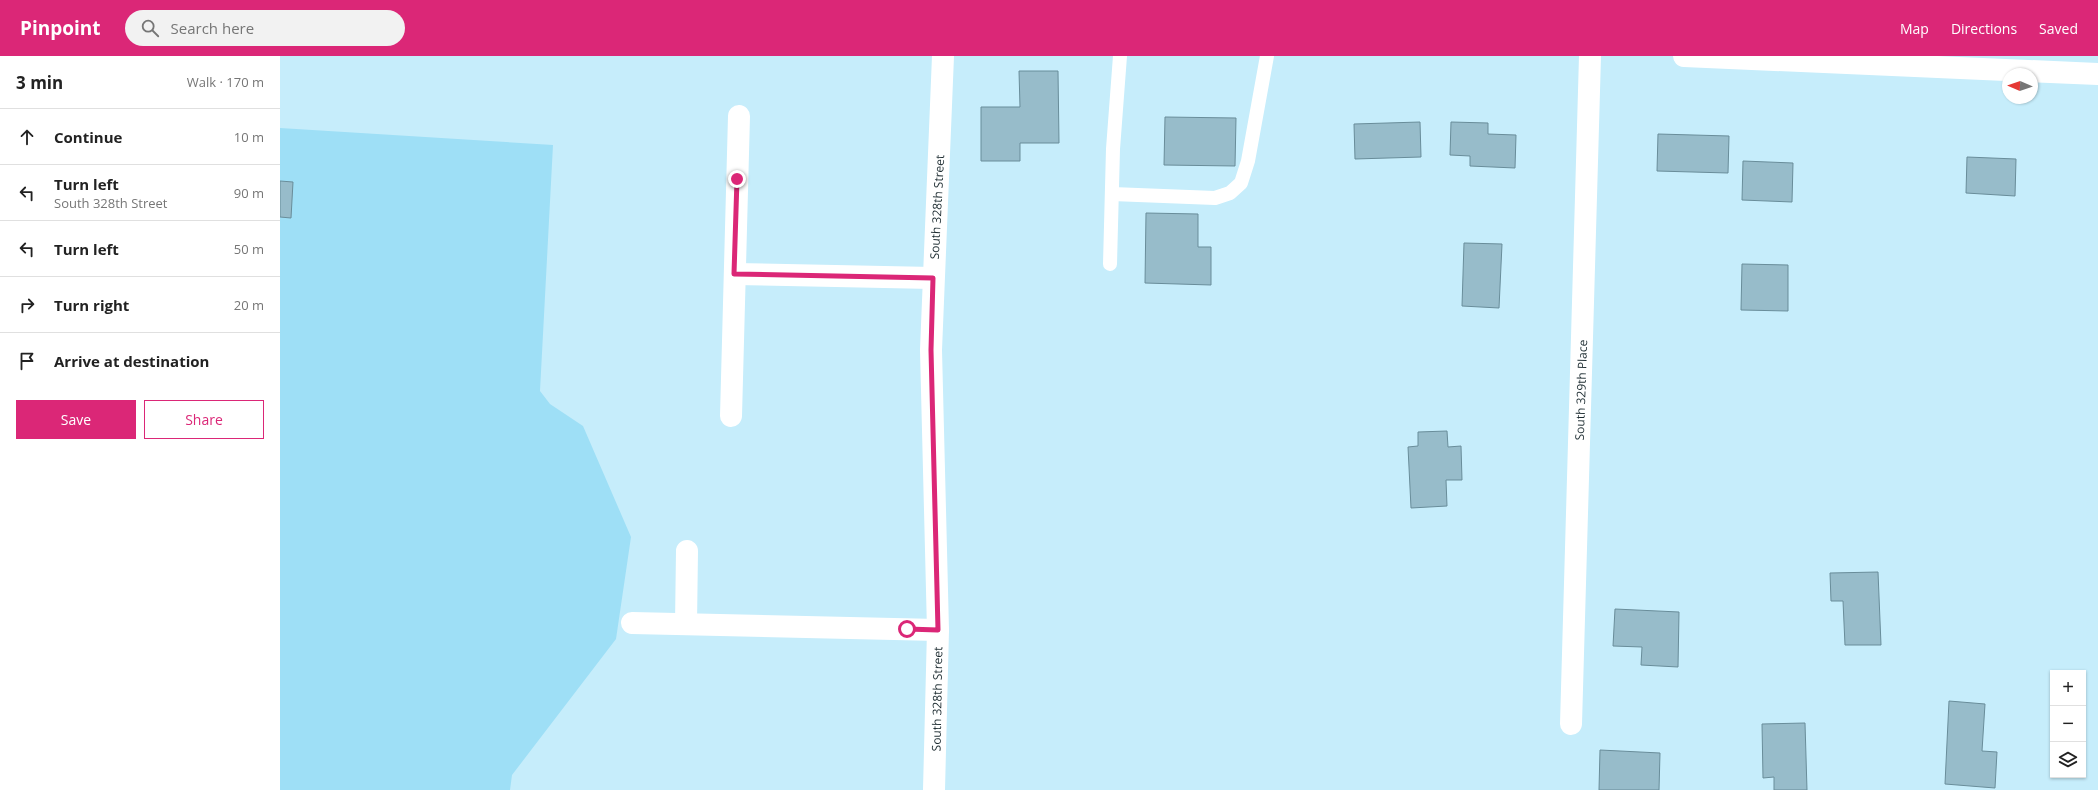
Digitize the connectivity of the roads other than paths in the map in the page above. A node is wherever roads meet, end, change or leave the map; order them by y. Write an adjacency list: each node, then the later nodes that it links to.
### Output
1 (943, 56): 11 (street, South 328th Street)
2 (1120, 56): 8 (lane)
3 (1267, 56): 8 (lane)
4 (1590, 56): 17 (street, South 329th Place)
5 (1684, 56): 6 (street)
6 (2098, 74)
7 (739, 116): 10 (street)
8 (1112, 194): 9 (lane)
9 (1110, 264)
10 (734, 274): 11 (street); 12 (street)
11 (933, 278): 16 (street, South 328th Street)
12 (731, 416)
13 (687, 551): 15 (street)
14 (632, 623): 15 (street)
15 (686, 624): 16 (street)
16 (938, 630): 18 (street, South 328th Street)
17 (1571, 724)
18 (934, 790)

